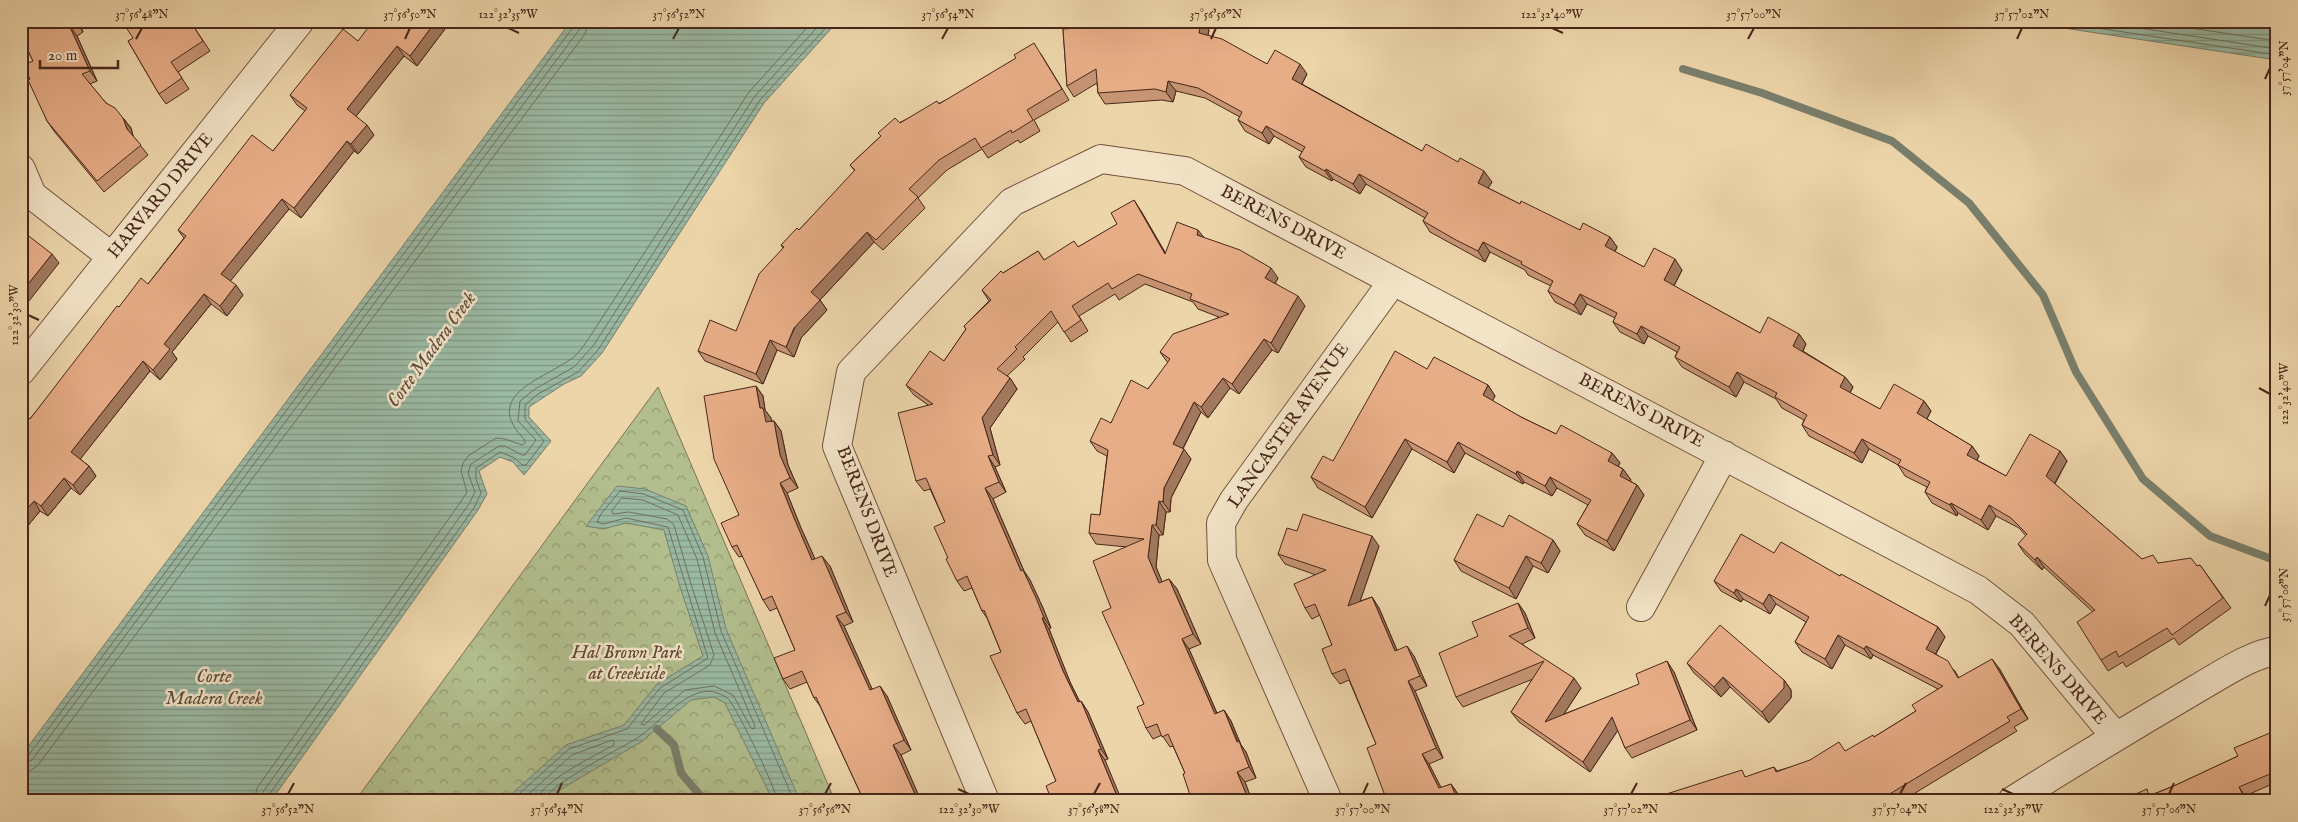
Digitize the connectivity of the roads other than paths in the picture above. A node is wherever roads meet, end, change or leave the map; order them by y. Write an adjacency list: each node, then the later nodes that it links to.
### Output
1 (300, 21): 3 (street, HARVARD DRIVE)
2 (21, 169): 3 (street)
3 (112, 257): 5 (street, HARVARD DRIVE)
4 (1393, 281): 6 (street, BERENS DRIVE); 10 (street, BERENS DRIVE); 11 (street, LANCASTER AVENUE)
5 (21, 370)
6 (1724, 455): 7 (street); 9 (street, BERENS DRIVE)
7 (1641, 607)
8 (2277, 652): 9 (street)
9 (2115, 736): 12 (street)
10 (985, 801)
11 (1328, 801)
12 (2012, 801)

